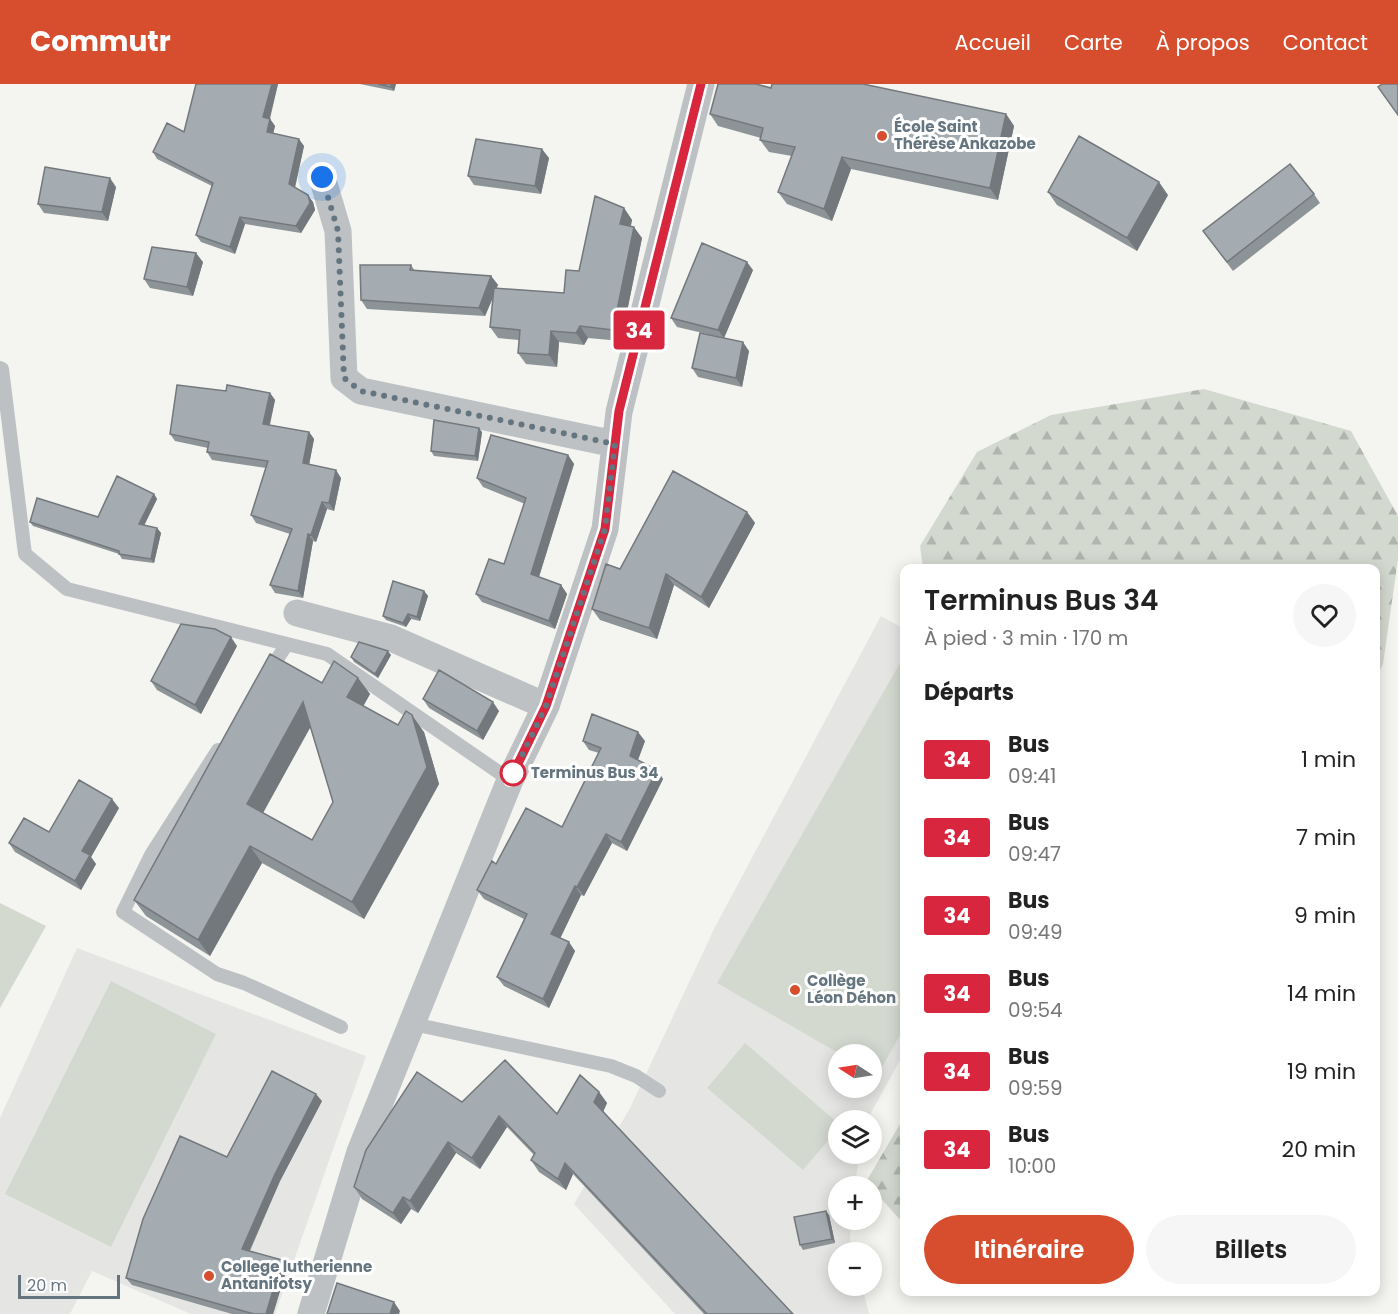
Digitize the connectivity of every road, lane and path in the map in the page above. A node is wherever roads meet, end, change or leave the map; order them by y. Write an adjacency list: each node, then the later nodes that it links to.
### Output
1 (701, 84): 4 (street)
2 (322, 177): 4 (street)
3 (0, 369): 6 (lane)
4 (615, 444): 8 (street)
5 (297, 613): 8 (street)
6 (287, 644): 7 (lane); 10 (lane)
7 (261, 684)
8 (546, 706): 10 (street)
9 (229, 734): 12 (lane)
10 (510, 780): 11 (street)
11 (413, 1024): 13 (lane); 14 (street)
12 (341, 1027)
13 (659, 1092)
14 (311, 1314)

